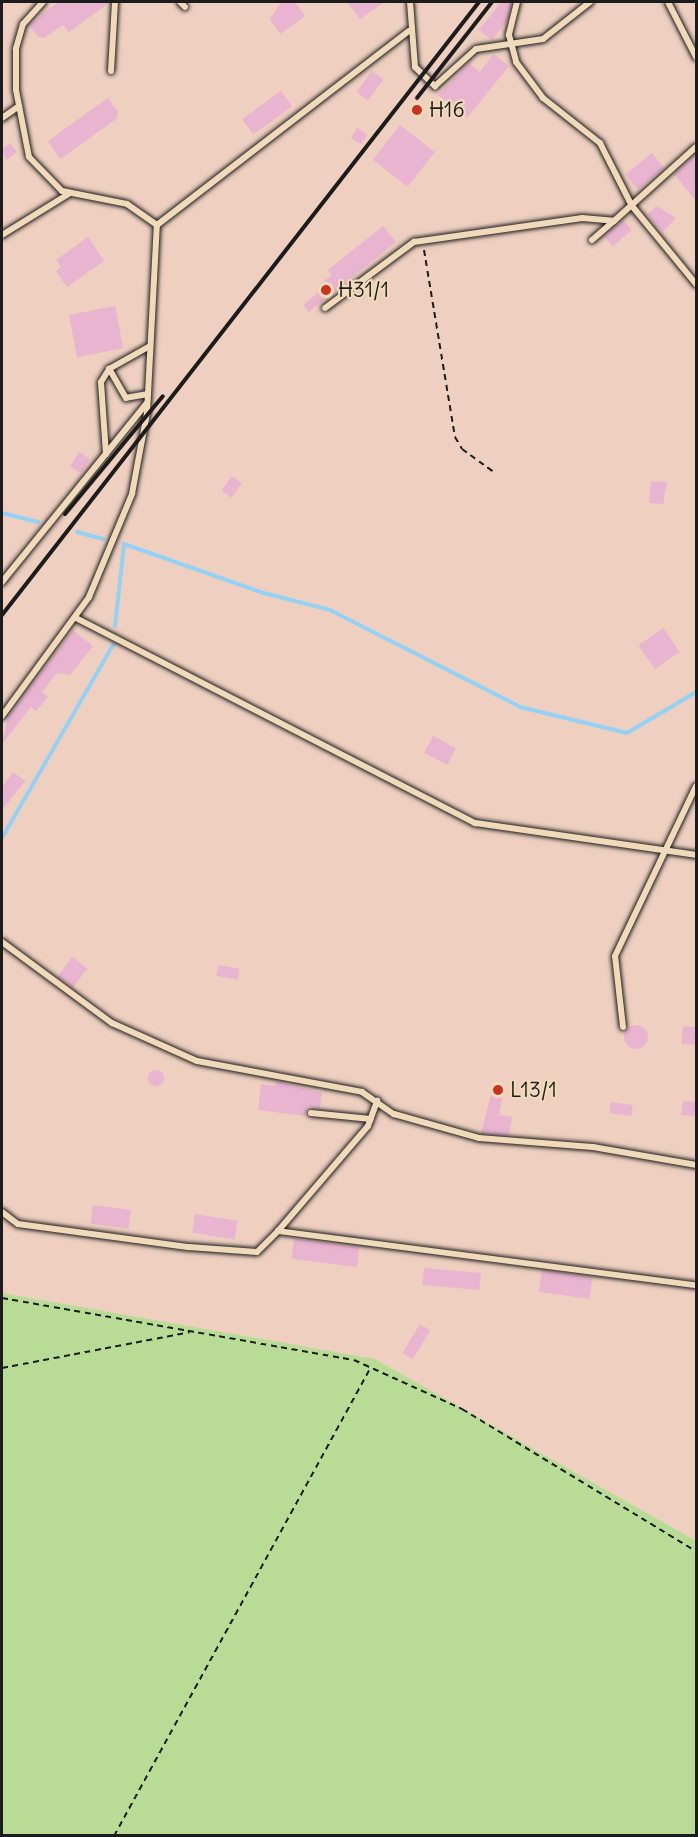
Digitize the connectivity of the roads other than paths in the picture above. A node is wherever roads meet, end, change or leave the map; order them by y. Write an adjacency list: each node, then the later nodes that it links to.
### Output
1 (43, 2): 11 (lane)
2 (115, 2): 10 (lane)
3 (410, 2): 7 (lane)
4 (518, 2): 8 (lane)
5 (590, 2): 8 (lane)
6 (668, 2): 9 (lane)
7 (409, 31): 8 (lane); 17 (lane)
8 (510, 44): 15 (lane)
9 (696, 57)
10 (111, 71)
11 (19, 106): 12 (lane); 14 (lane)
12 (2, 118)
13 (696, 147): 15 (lane)
14 (70, 193): 17 (lane); 18 (lane)
15 (632, 206): 16 (lane); 20 (lane)
16 (614, 221): 19 (lane); 21 (lane)
17 (157, 225): 22 (lane)
18 (2, 235)
19 (592, 240)
20 (696, 284)
21 (325, 308)
22 (150, 346): 23 (lane); 24 (lane)
23 (109, 369): 24 (lane); 26 (lane)
24 (148, 394): 25 (lane)
25 (148, 402): 26 (lane); 28 (lane)
26 (106, 454): 27 (lane)
27 (2, 582)
28 (76, 618): 29 (lane); 31 (lane)
29 (2, 716)
30 (696, 786): 31 (lane)
31 (661, 850): 32 (lane); 34 (lane)
32 (696, 855)
33 (2, 942): 35 (lane)
34 (623, 1027)
35 (378, 1101): 37 (lane); 38 (lane)
36 (311, 1113): 37 (lane)
37 (370, 1119): 40 (lane)
38 (696, 1165)
39 (2, 1212): 40 (lane)
40 (278, 1231): 41 (lane)
41 (696, 1285)

